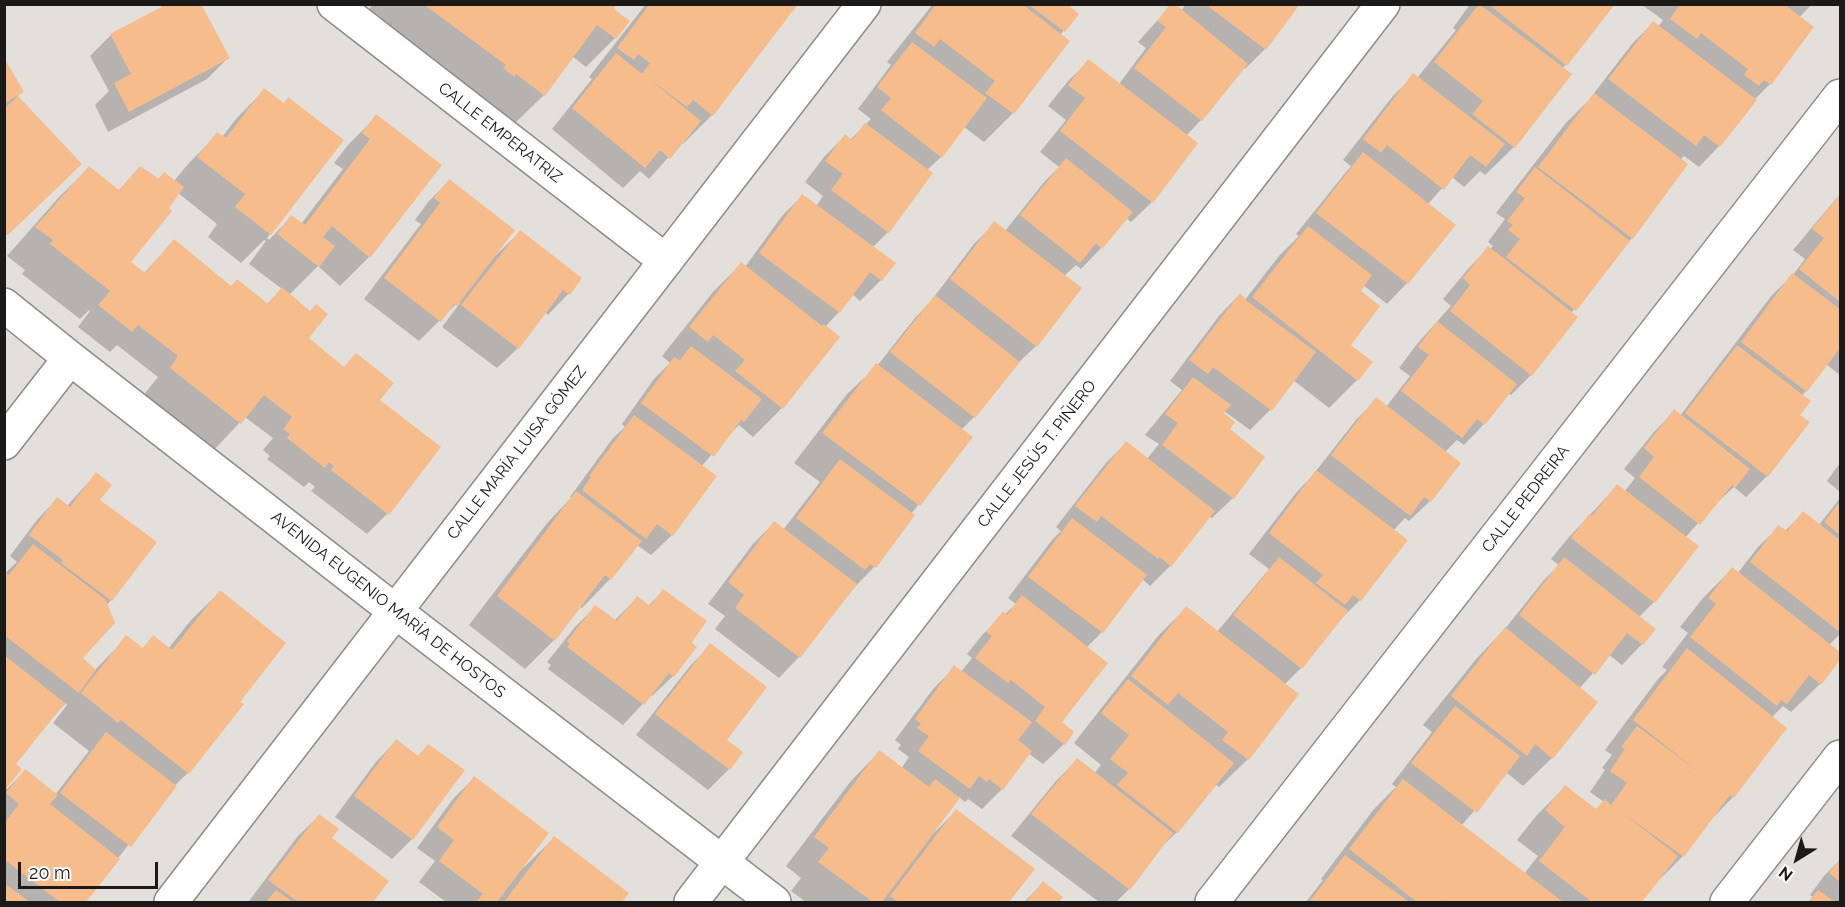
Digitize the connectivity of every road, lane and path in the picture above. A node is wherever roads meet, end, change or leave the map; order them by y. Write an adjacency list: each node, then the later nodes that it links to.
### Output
1 (334, 4): 5 (street, CALLE EMPERATRIZ)
2 (864, 4): 5 (street, CALLE MARÍA LUISA GÓMEZ)
3 (1383, 4): 11 (street, CALLE JESÚS T. PIÑERO)
4 (1840, 96): 15 (street, CALLE PEDREIRA)
5 (666, 261): 9 (street, CALLE MARÍA LUISA GÓMEZ)
6 (4, 304): 7 (street, AVENIDA EUGENIO MARÍA DE HOSTOS)
7 (70, 358): 8 (street); 9 (street, AVENIDA EUGENIO MARÍA DE HOSTOS)
8 (4, 443)
9 (395, 611): 11 (street, AVENIDA EUGENIO MARÍA DE HOSTOS); 12 (street, CALLE MARÍA LUISA GÓMEZ)
10 (1840, 756): 16 (street)
11 (722, 862): 13 (street, CALLE JESÚS T. PIÑERO); 14 (street, AVENIDA EUGENIO MARÍA DE HOSTOS)
12 (171, 903)
13 (691, 903)
14 (774, 903)
15 (1212, 903)
16 (1727, 903)

